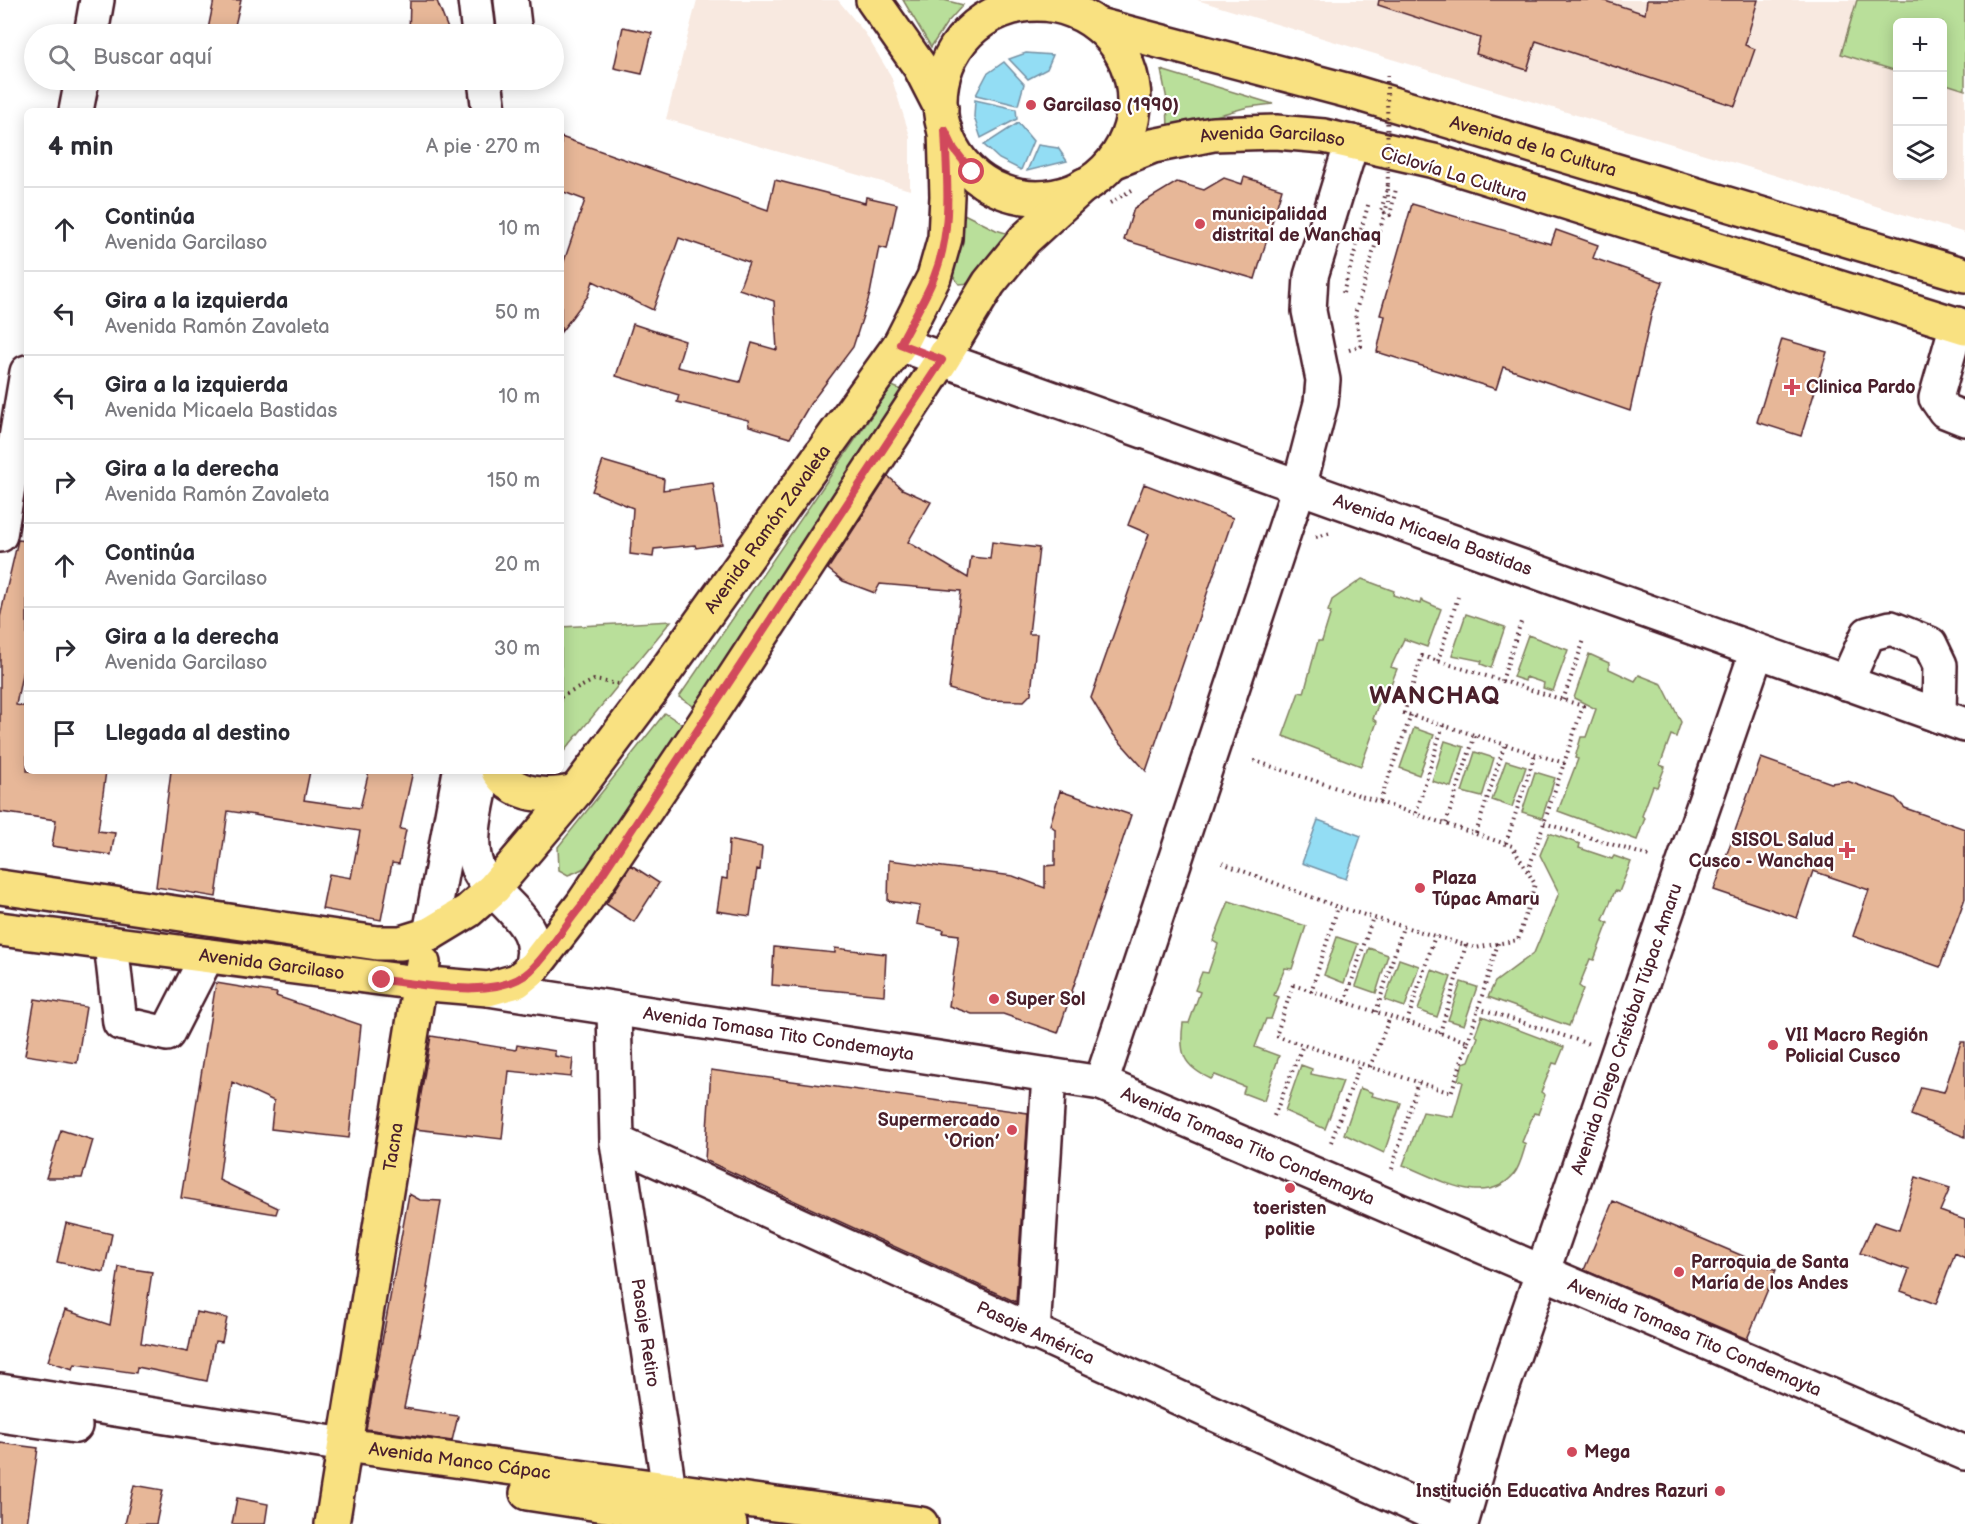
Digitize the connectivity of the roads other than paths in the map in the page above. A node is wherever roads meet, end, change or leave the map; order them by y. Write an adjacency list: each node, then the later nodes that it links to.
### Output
1 (97, 0): 6 (street)
2 (475, 0): 7 (street)
3 (512, 0): 8 (street)
4 (873, 0): 14 (main road)
5 (1019, 2): 9 (main road, Avenida Garcilaso); 14 (main road, Avenida Garcilaso)
6 (93, 24)
7 (478, 24)
8 (514, 24)
9 (1098, 25): 16 (main road, Avenida Garcilaso); 18 (main road, Avenida de la Cultura)
10 (80, 90): 12 (street)
11 (486, 90): 13 (street)
12 (77, 108)
13 (489, 108)
14 (943, 119): 17 (main road, Avenida Garcilaso); 20 (main road, Avenida Ramón Zavaleta)
15 (1350, 149): 16 (main road, Avenida Garcilaso); 19 (main road, Avenida Garcilaso); 25 (street)
16 (1113, 162): 17 (main road, Avenida Garcilaso)
17 (1093, 196): 21 (main road)
18 (1965, 275)
19 (1961, 326): 23 (street)
20 (900, 344): 21 (street, Avenida Micaela Bastidas); 33 (main road, Avenida Ramón Zavaleta)
21 (942, 360): 25 (street, Avenida Micaela Bastidas); 40 (main road, Avenida Garcilaso)
22 (24, 403): 24 (street)
23 (1965, 419)
24 (22, 423): 26 (street)
25 (1299, 487): 27 (street, Avenida Micaela Bastidas); 45 (street)
26 (0, 535)
27 (1757, 651): 28 (street, Avenida Micaela Bastidas); 47 (street, Avenida Diego Cristóbal Túpac Amaru)
28 (1846, 683): 29 (street, Avenida Micaela Bastidas); 29 (street)
29 (1952, 721)
30 (460, 774): 37 (street, Tacna)
31 (484, 774): 35 (street)
32 (502, 774): 33 (main road)
33 (576, 791): 35 (main road, Avenida Ramón Zavaleta)
34 (0, 887): 37 (main road, Avenida Garcilaso)
35 (494, 888): 37 (main road); 40 (street)
36 (0, 929): 38 (main road, Avenida Garcilaso)
37 (440, 929): 41 (main road, Tacna)
38 (111, 944): 39 (main road, Avenida Garcilaso); 39 (street)
39 (207, 956): 41 (main road, Avenida Garcilaso)
40 (529, 972): 42 (main road, Avenida Garcilaso)
41 (418, 983): 42 (main road, Avenida Garcilaso); 52 (main road, Tacna)
42 (488, 989): 43 (street, Avenida Tomasa Tito Condemayta)
43 (614, 1009): 44 (street, Avenida Tomasa Tito Condemayta); 46 (street, Pasaje Retiro)
44 (1049, 1075): 45 (street, Avenida Tomasa Tito Condemayta); 48 (street)
45 (1101, 1083): 47 (street, Avenida Tomasa Tito Condemayta)
46 (617, 1142): 48 (street, Pasaje América); 53 (street, Pasaje Retiro)
47 (1542, 1272): 51 (street, Avenida Tomasa Tito Condemayta); 58 (street, Avenida Diego Cristóbal Túpac Amaru)
48 (1033, 1333): 57 (street, Pasaje América)
49 (0, 1391): 52 (street, Avenida Manco Cápac)
50 (0, 1415): 52 (street, Avenida Manco Cápac)
51 (1965, 1453)
52 (343, 1455): 53 (main road, Avenida Manco Cápac); 54 (main road, Tacna)
53 (673, 1510): 55 (main road, Avenida Manco Cápac); 56 (main road, Avenida Manco Cápac)
54 (332, 1524)
55 (730, 1524)
56 (921, 1524)
57 (1456, 1524)
58 (1461, 1524)

